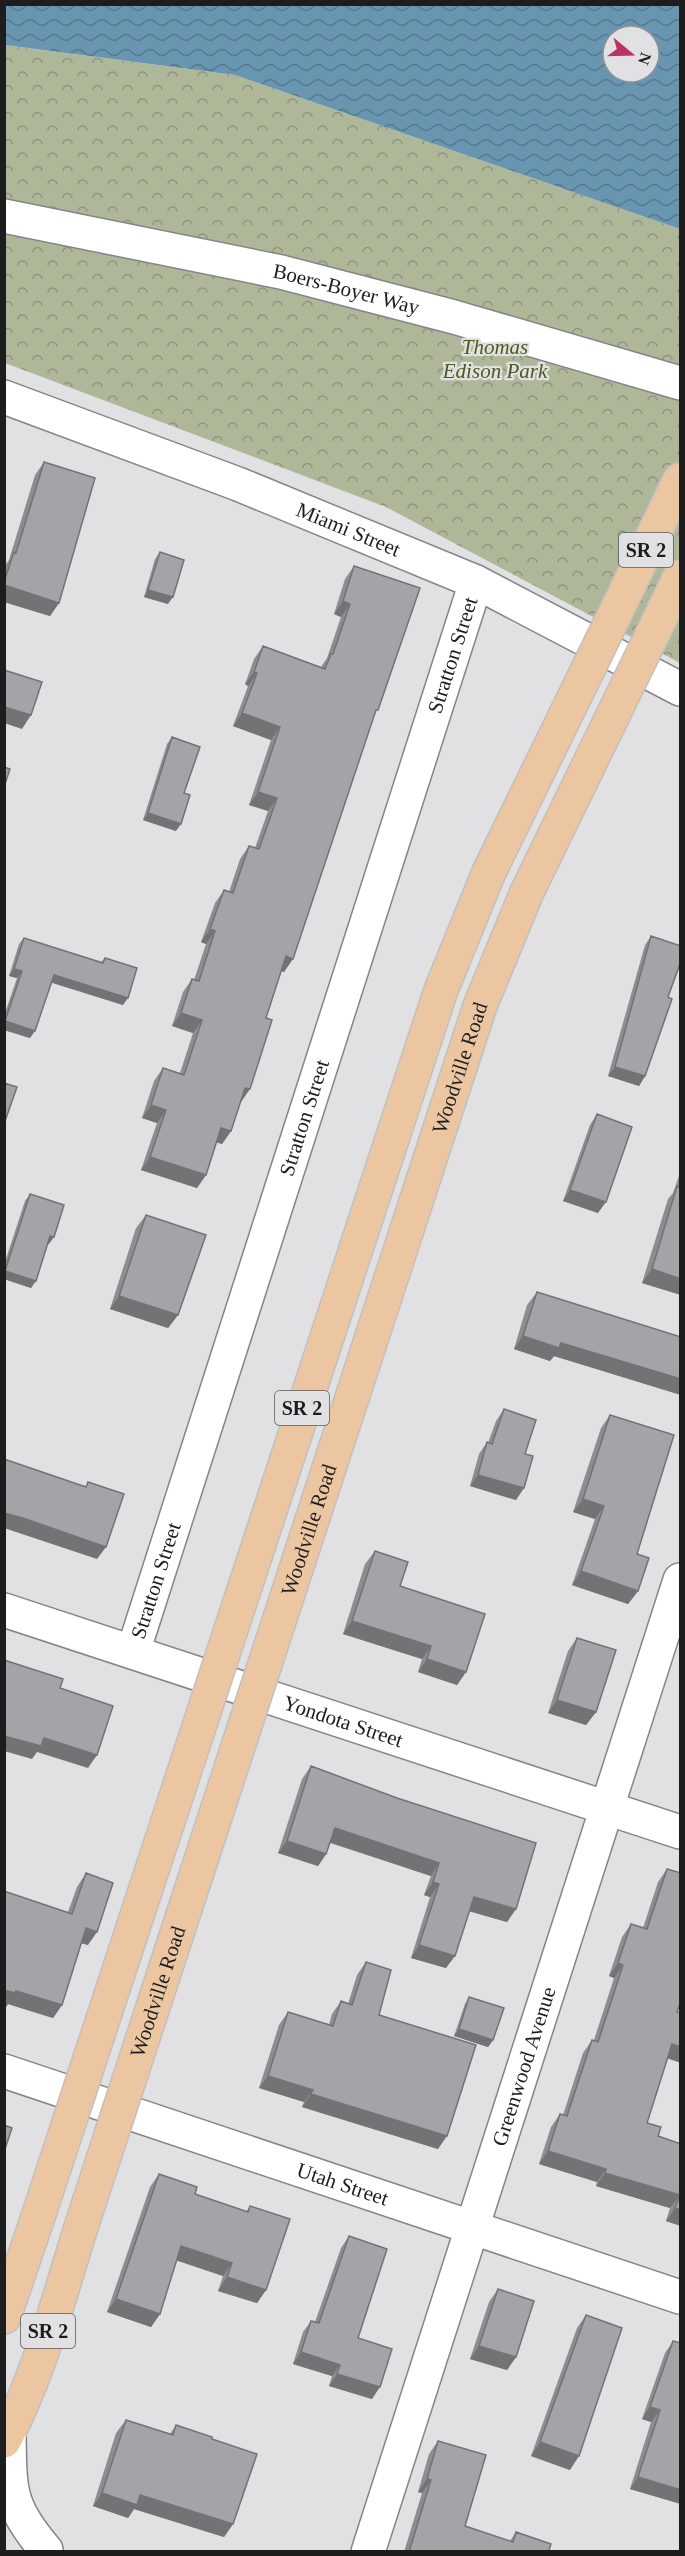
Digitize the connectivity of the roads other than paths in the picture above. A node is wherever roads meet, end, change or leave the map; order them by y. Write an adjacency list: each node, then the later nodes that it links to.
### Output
1 (4, 216): 2 (street, Boers-Boyer Way)
2 (681, 383)
3 (4, 397): 6 (street, Miami Street)
4 (681, 480): 16 (main road, Woodville Road / SR 2, bridge)
5 (681, 577): 17 (main road, Woodville Road / SR 2, bridge)
6 (476, 582): 7 (street, Miami Street); 10 (street, Stratton Street)
7 (681, 689)
8 (681, 1580): 11 (street, Greenwood Avenue)
9 (4, 1610): 10 (street, Yondota Street)
10 (133, 1652): 11 (street, Yondota Street)
11 (607, 1808): 12 (street, Yondota Street); 14 (street, Greenwood Avenue)
12 (681, 1832)
13 (4, 2071): 14 (street, Utah Street)
14 (472, 2228): 15 (street, Utah Street); 19 (street, Greenwood Avenue)
15 (681, 2297)
16 (4, 2317)
17 (7, 2438): 18 (street)
18 (41, 2551)
19 (368, 2552)

